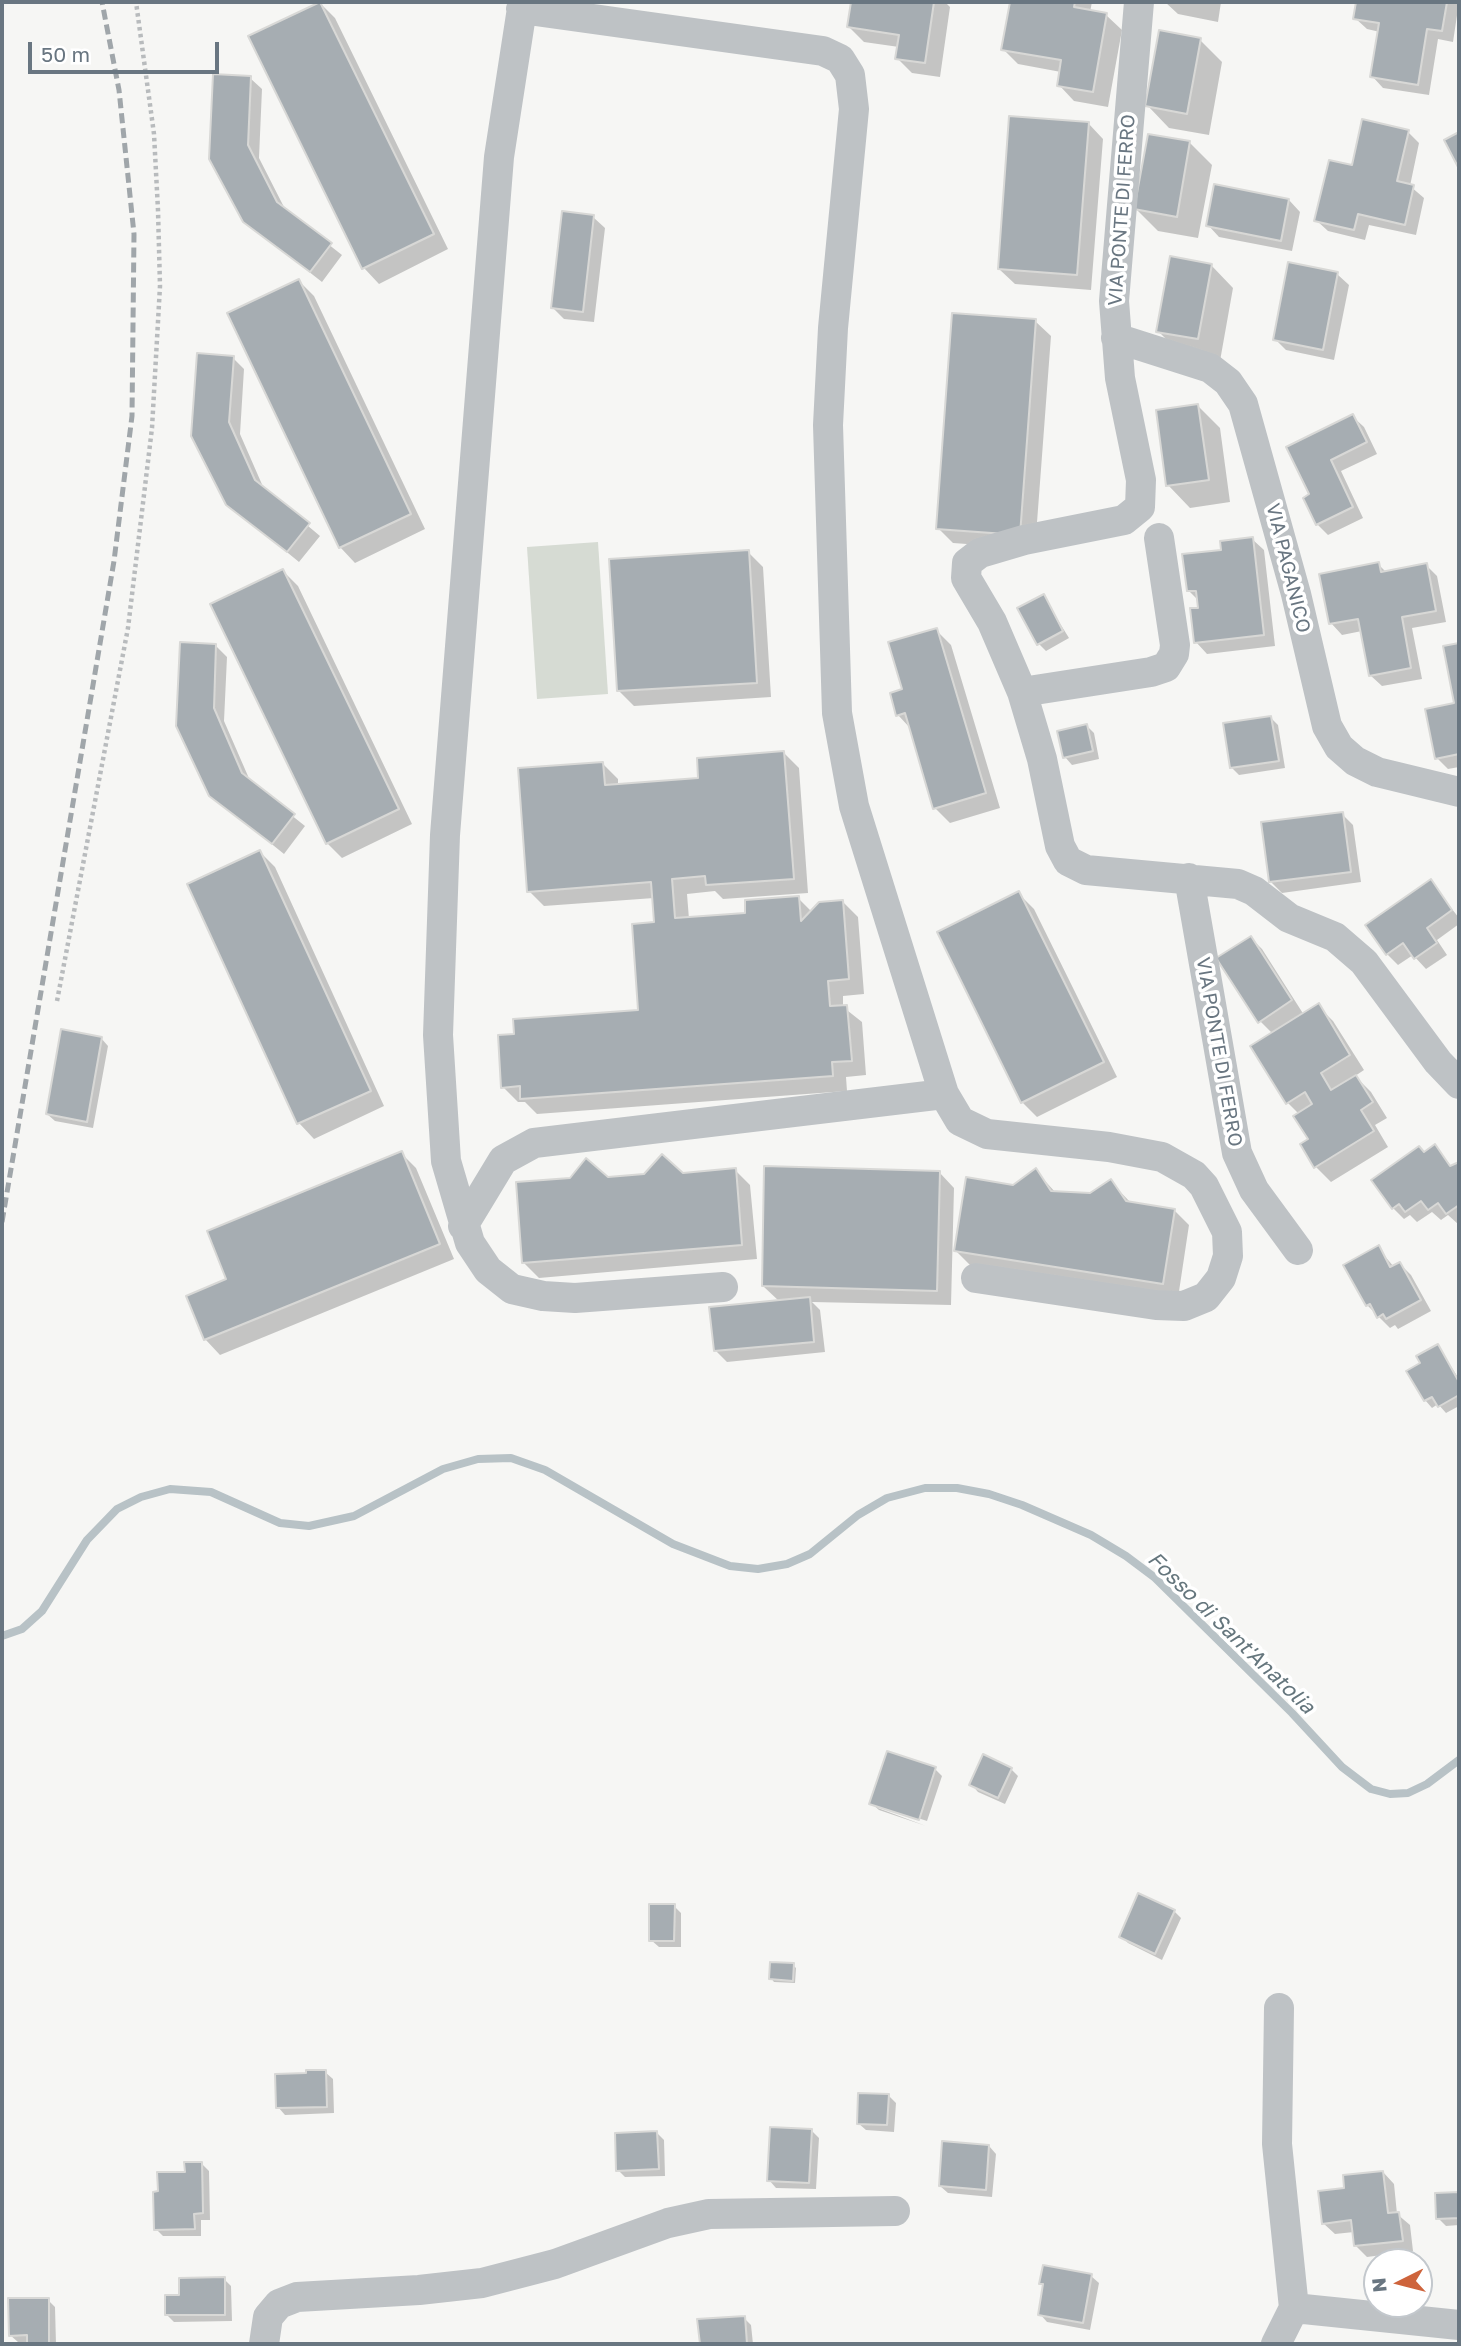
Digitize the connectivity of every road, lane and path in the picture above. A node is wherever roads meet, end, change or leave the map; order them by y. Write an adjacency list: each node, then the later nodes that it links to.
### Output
1 (136, 2): 9 (path)
2 (1139, 2): 4 (street, VIA PONTE DI FERRO)
3 (522, 6): 11 (street); 12 (street)
4 (1116, 338): 6 (street, VIA PONTE DI FERRO); 7 (street, VIA PAGANICO)
5 (1159, 538): 6 (street)
6 (1022, 692): 8 (street, VIA PONTE DI FERRO)
7 (1459, 792)
8 (1189, 878): 10 (street, VIA PONTE DI FERRO); 13 (street, VIA PONTE DI FERRO)
9 (57, 1001)
10 (1459, 1084)
11 (944, 1094): 12 (street); 14 (street)
12 (463, 1227): 15 (street)
13 (1298, 1250)
14 (976, 1278)
15 (723, 1287)
16 (1279, 2008): 18 (street)
17 (895, 2211): 20 (street)
18 (1294, 2308): 19 (street); 21 (street)
19 (1459, 2325)
20 (264, 2344)
21 (1276, 2344)

